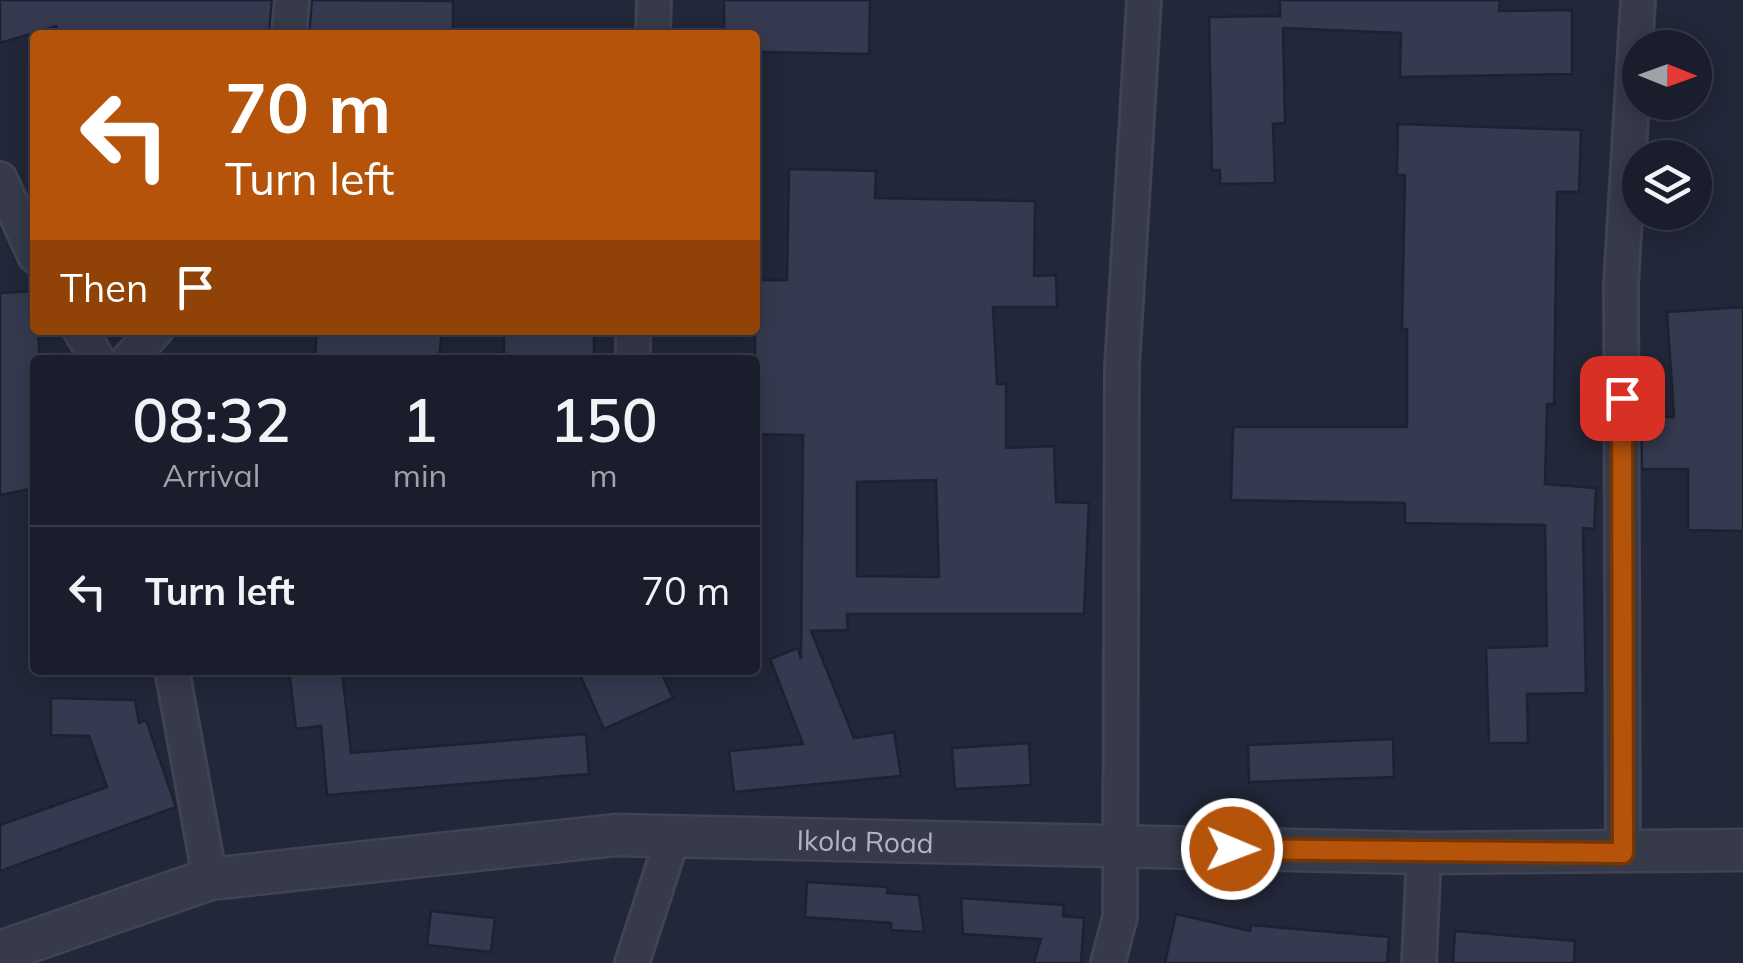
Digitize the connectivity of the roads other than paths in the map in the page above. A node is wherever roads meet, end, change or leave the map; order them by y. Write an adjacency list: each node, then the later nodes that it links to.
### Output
1 (292, 0): 5 (street)
2 (654, 0): 6 (street)
3 (1144, 0): 13 (street)
4 (1638, 0): 16 (street)
5 (289, 30)
6 (653, 30)
7 (0, 179): 8 (street)
8 (30, 245)
9 (151, 335): 10 (street)
10 (133, 355)
11 (173, 675): 17 (street)
12 (673, 836): 13 (street, Ikola Road); 17 (street, Ikola Road); 19 (street)
13 (1118, 846): 15 (street, Ikola Road); 20 (street)
14 (1743, 850): 16 (street, Ikola Road)
15 (1424, 853): 16 (street, Ikola Road); 21 (street)
16 (1623, 853)
17 (210, 879): 18 (street, Ikola Road)
18 (0, 952)
19 (632, 963)
20 (1108, 963)
21 (1420, 963)

